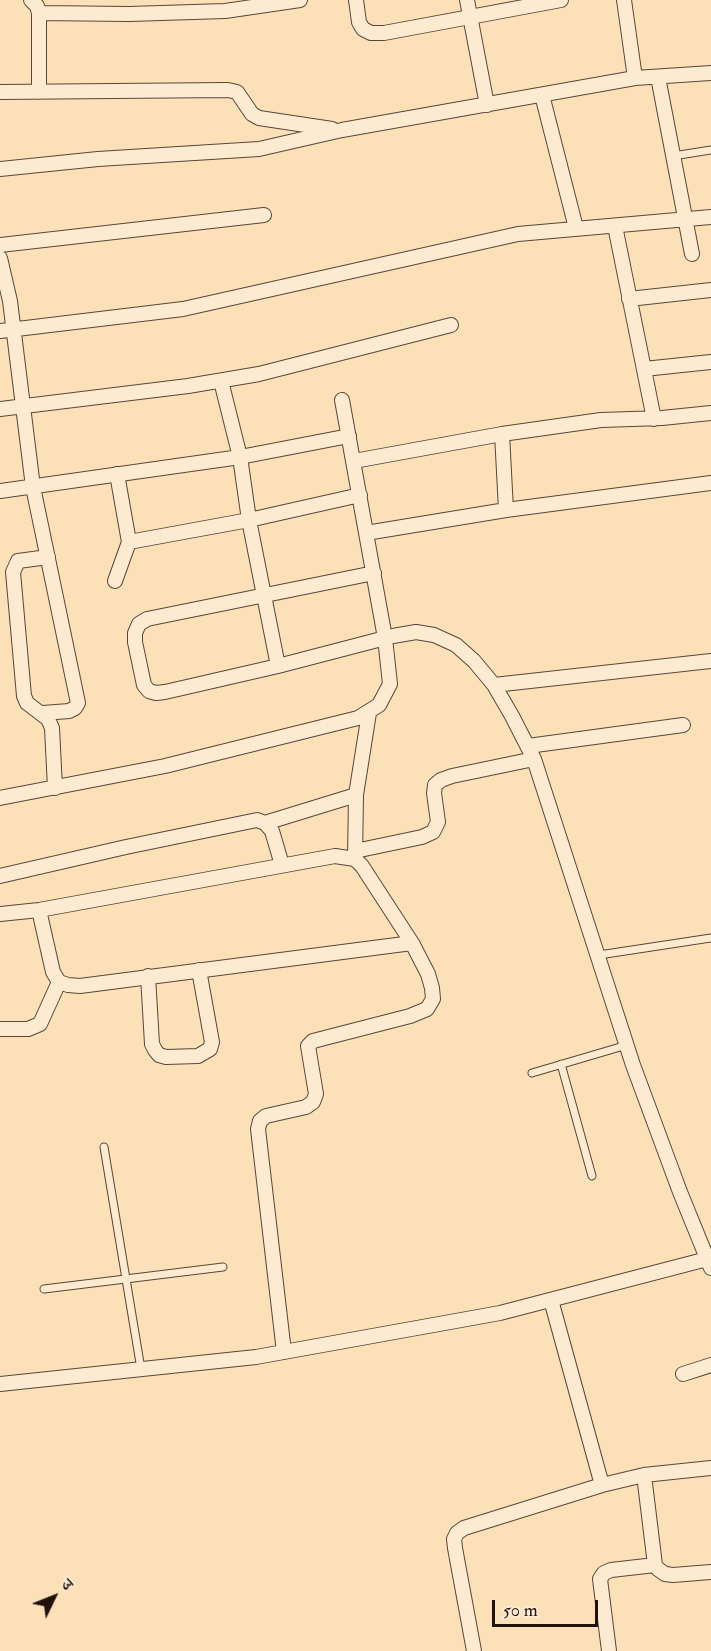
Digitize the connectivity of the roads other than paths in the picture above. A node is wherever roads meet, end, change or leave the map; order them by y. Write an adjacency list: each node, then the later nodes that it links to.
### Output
1 (31, 0): 8 (street)
2 (300, 0): 7 (street)
3 (356, 0): 9 (street)
4 (467, 0): 9 (street)
5 (561, 0): 9 (street)
6 (624, 0): 12 (street)
7 (129, 7): 8 (street)
8 (39, 13): 14 (street)
9 (471, 16): 16 (street)
10 (711, 73): 11 (street)
11 (658, 76): 12 (street); 19 (street)
12 (636, 78): 15 (street)
13 (0, 92): 14 (street)
14 (39, 92): 17 (street)
15 (542, 95): 16 (street); 25 (street)
16 (487, 105): 17 (street)
17 (342, 130): 20 (street)
18 (711, 150): 19 (lane)
19 (673, 156): 23 (street)
20 (0, 169)
21 (264, 215): 26 (street)
22 (711, 217): 23 (street)
23 (685, 220): 24 (street); 27 (street)
24 (615, 225): 25 (street); 30 (street)
25 (576, 228): 32 (street)
26 (0, 245)
27 (692, 254)
28 (0, 258): 32 (street)
29 (711, 290): 30 (street)
30 (629, 299): 34 (street)
31 (451, 325): 35 (street)
32 (7, 330): 37 (street)
33 (711, 362): 34 (street)
34 (644, 369): 40 (street)
35 (221, 381): 37 (street); 43 (street)
36 (342, 400): 42 (street)
37 (22, 407): 38 (street); 47 (street)
38 (0, 410)
39 (711, 413): 40 (street)
40 (654, 418): 41 (street)
41 (502, 434): 44 (street); 50 (street)
42 (349, 436): 43 (street); 44 (street)
43 (240, 457): 45 (street); 51 (street)
44 (354, 461): 49 (street)
45 (117, 474): 47 (street); 53 (street)
46 (711, 483): 50 (street)
47 (33, 486): 48 (street); 54 (street)
48 (0, 491)
49 (360, 495): 51 (street); 52 (street)
50 (506, 510): 52 (street)
51 (249, 520): 53 (street); 57 (street)
52 (366, 533): 55 (street)
53 (129, 542): 56 (street)
54 (48, 557): 62 (street); 62 (street)
55 (374, 573): 57 (street); 58 (street)
56 (115, 581)
57 (264, 594): 60 (street); 60 (street)
58 (385, 638): 60 (street); 61 (street); 63 (street)
59 (711, 661): 61 (street)
60 (278, 666)
61 (494, 686): 65 (street)
62 (43, 713): 66 (street)
63 (369, 713): 66 (street); 67 (street)
64 (683, 725): 65 (street)
65 (531, 752): 70 (street); 77 (street)
66 (55, 788): 68 (street)
67 (356, 795): 69 (street); 70 (street)
68 (0, 798)
69 (265, 823): 71 (street); 72 (street)
70 (355, 855): 71 (street); 76 (street)
71 (282, 865): 73 (street)
72 (0, 876)
73 (39, 910): 74 (street); 80 (street)
74 (0, 914)
75 (711, 938): 77 (lane)
76 (412, 943): 78 (street); 92 (street)
77 (599, 955): 82 (street)
78 (199, 970): 79 (street); 79 (street)
79 (147, 976): 80 (street)
80 (59, 982): 81 (street)
81 (0, 1029)
82 (627, 1045): 83 (lane); 87 (street)
83 (561, 1064): 84 (lane); 86 (lane)
84 (531, 1073)
85 (104, 1147): 89 (lane)
86 (592, 1176)
87 (709, 1262): 91 (street)
88 (223, 1267): 89 (lane)
89 (125, 1280): 90 (lane); 94 (lane)
90 (44, 1289)
91 (551, 1300): 92 (street); 99 (street)
92 (284, 1352): 94 (street)
93 (711, 1365): 95 (street)
94 (141, 1369): 96 (street)
95 (683, 1374)
96 (0, 1384)
97 (711, 1468): 98 (street)
98 (644, 1475): 99 (street); 100 (street)
99 (602, 1485): 102 (street)
100 (655, 1565): 101 (street); 103 (street)
101 (711, 1572)
102 (474, 1651)
103 (609, 1651)

